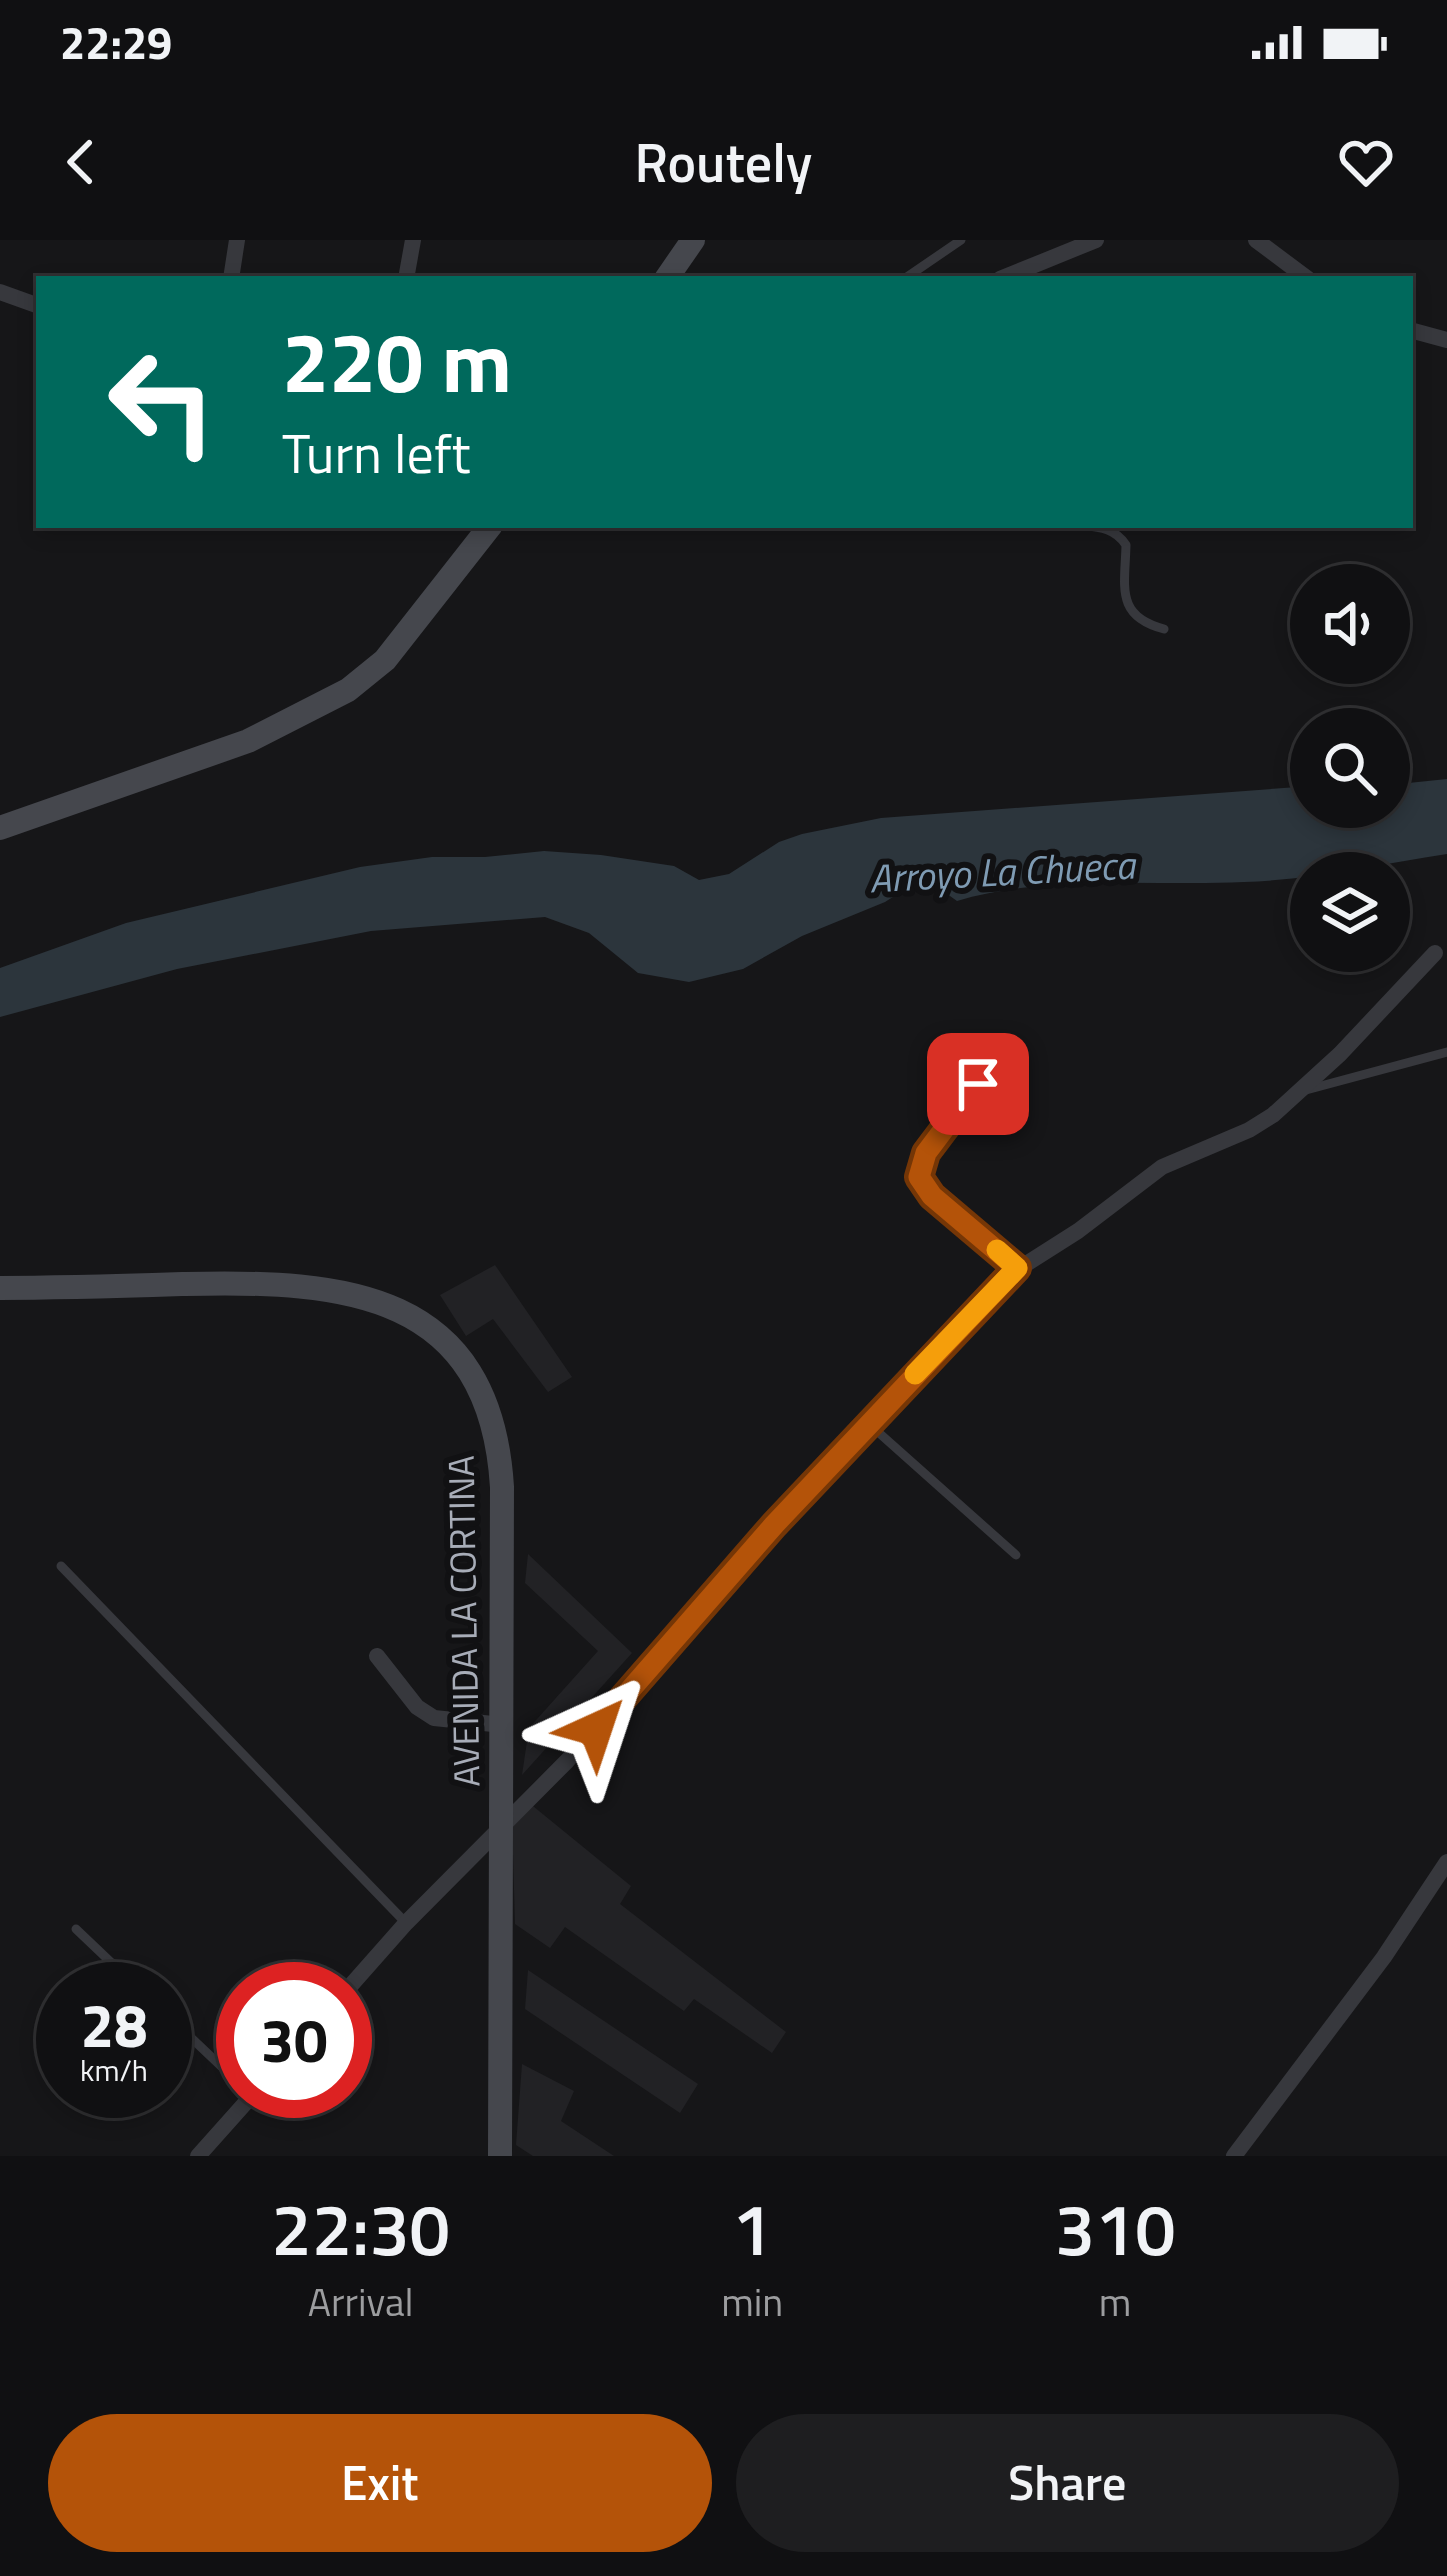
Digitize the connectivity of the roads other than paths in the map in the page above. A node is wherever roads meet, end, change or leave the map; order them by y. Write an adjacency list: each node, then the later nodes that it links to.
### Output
1 (237, 240): 7 (street)
2 (413, 240): 8 (street)
3 (693, 240): 9 (main road)
4 (961, 240): 10 (lane)
5 (1096, 240): 11 (street)
6 (1256, 240): 12 (street)
7 (231, 276)
8 (407, 276)
9 (668, 276)
10 (908, 276)
11 (1007, 276)
12 (1303, 276)
13 (0, 292): 14 (street)
14 (36, 305)
15 (1413, 331): 16 (street)
16 (1447, 340)
17 (489, 528): 20 (main road)
18 (1106, 528): 19 (lane)
19 (1164, 629)
20 (0, 828)
21 (1435, 953): 24 (street)
22 (1447, 1052): 24 (lane)
23 (978, 1084): 25 (lane)
24 (1301, 1092): 25 (street)
25 (1017, 1268): 27 (street)
26 (0, 1288): 31 (main road, AVENIDA LA CORTINA)
27 (869, 1424): 28 (lane); 32 (street)
28 (1016, 1555)
29 (61, 1566): 34 (lane)
30 (377, 1656): 31 (street)
31 (503, 1725): 32 (main road, AVENIDA LA CORTINA)
32 (503, 1824): 34 (street); 42 (main road, AVENIDA LA CORTINA)
33 (1447, 1862): 43 (street)
34 (406, 1923): 37 (street)
35 (76, 1929): 36 (lane)
36 (111, 1962)
37 (371, 1962)
38 (192, 2039): 39 (lane)
39 (216, 2061)
40 (228, 2118): 41 (street)
41 (198, 2156)
42 (500, 2156)
43 (1234, 2156)

